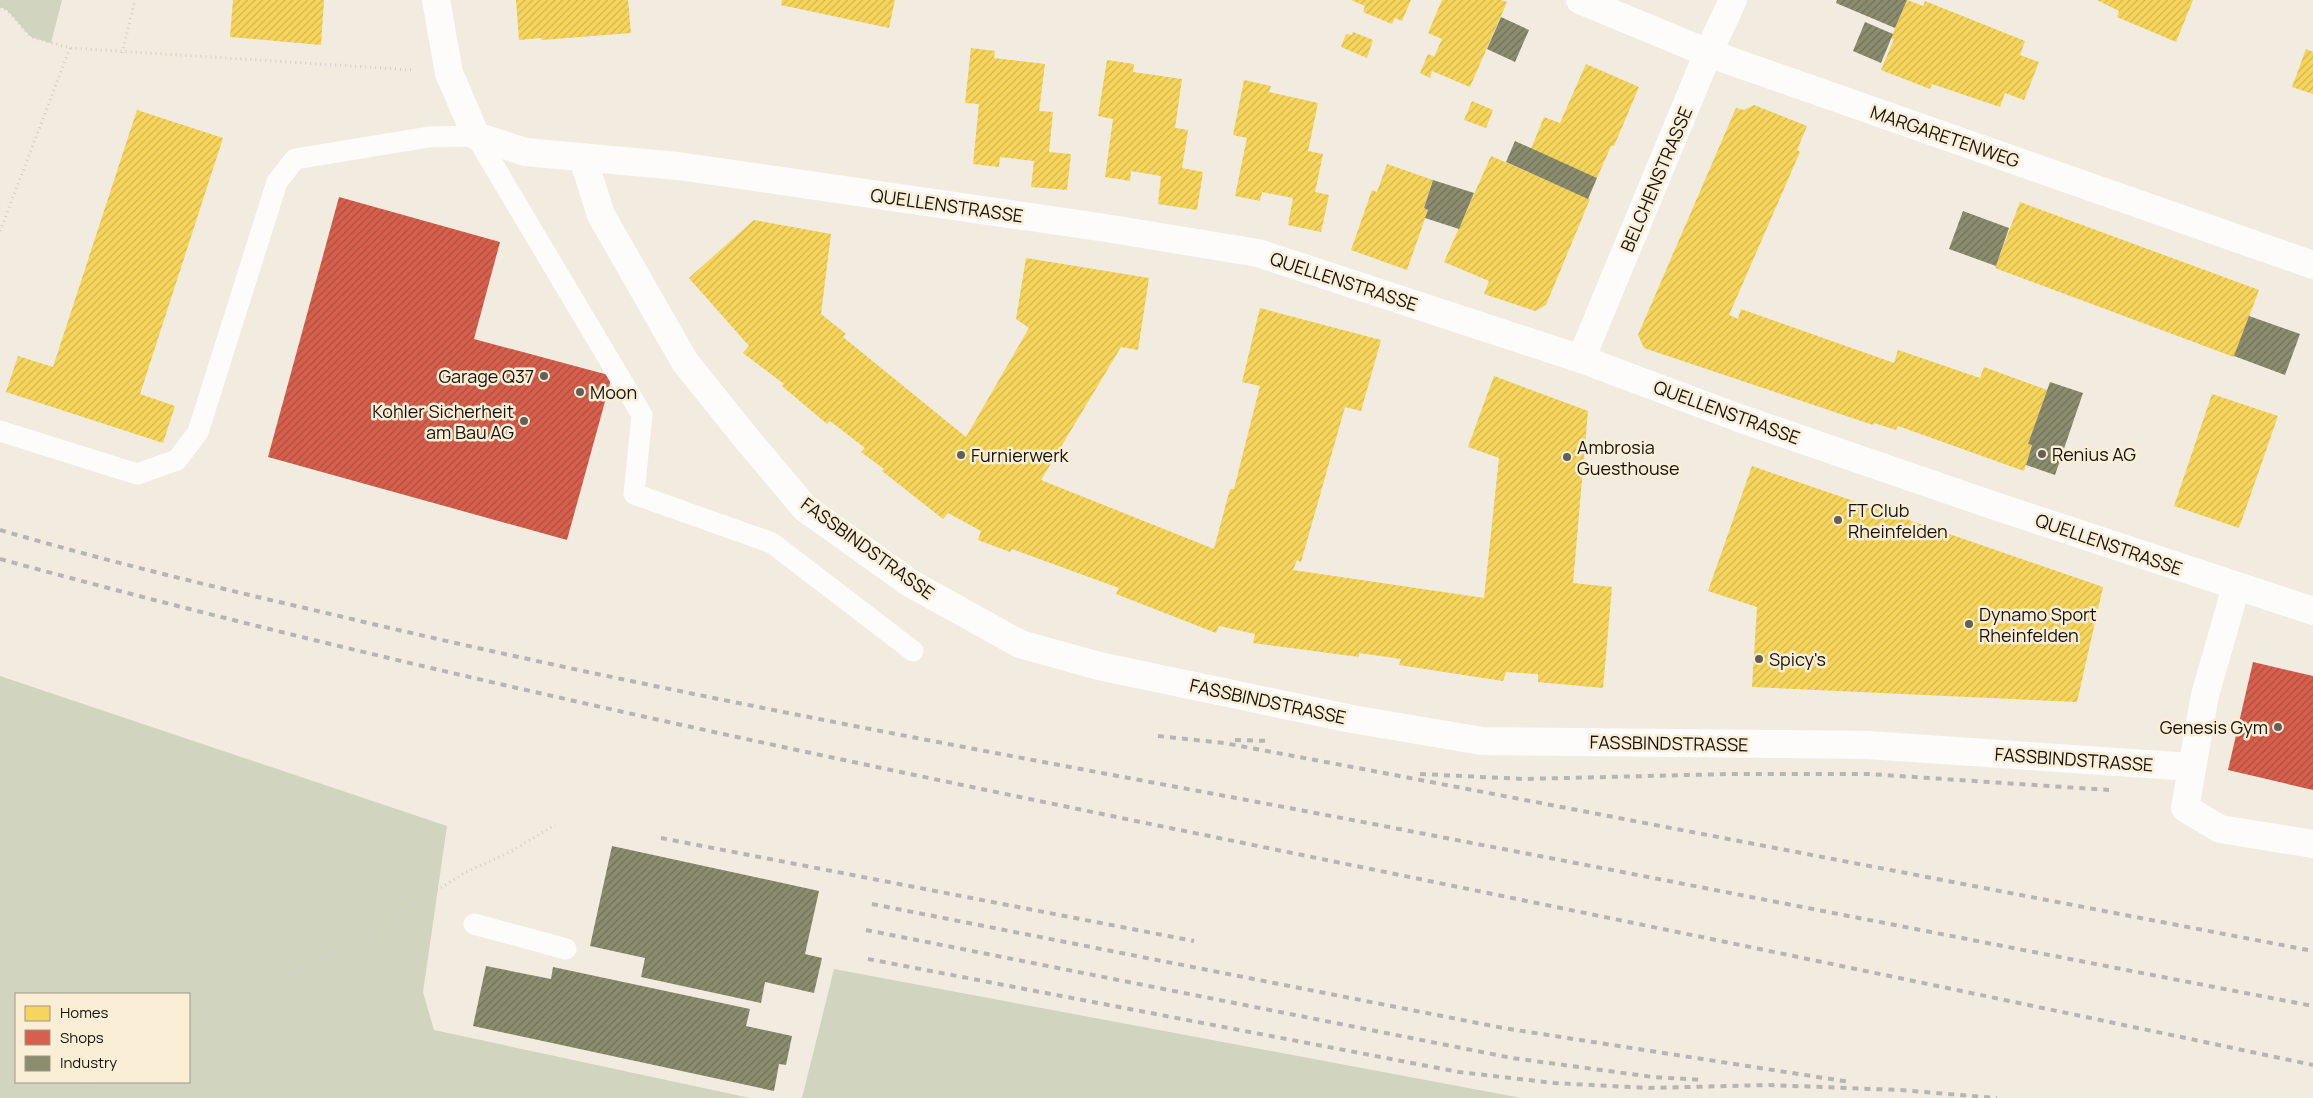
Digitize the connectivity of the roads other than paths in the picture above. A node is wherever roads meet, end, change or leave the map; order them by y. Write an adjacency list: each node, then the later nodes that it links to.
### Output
1 (436, 0): 5 (street)
2 (1580, 0): 4 (street, MARGARETENWEG)
3 (1733, 0): 4 (street, BELCHENSTRASSE)
4 (1708, 53): 7 (street, MARGARETENWEG); 8 (street, BELCHENSTRASSE)
5 (476, 136): 6 (street, QUELLENSTRASSE); 9 (lane); 12 (lane)
6 (583, 158): 8 (street, QUELLENSTRASSE); 13 (street, FASSBINDSTRASSE)
7 (2313, 265)
8 (1582, 359): 10 (street, QUELLENSTRASSE)
9 (0, 431)
10 (2236, 587): 11 (street, QUELLENSTRASSE); 13 (street)
11 (2313, 611)
12 (913, 651)
13 (2191, 767): 14 (street)
14 (2313, 844)
15 (474, 924): 16 (lane)
16 (566, 948)

